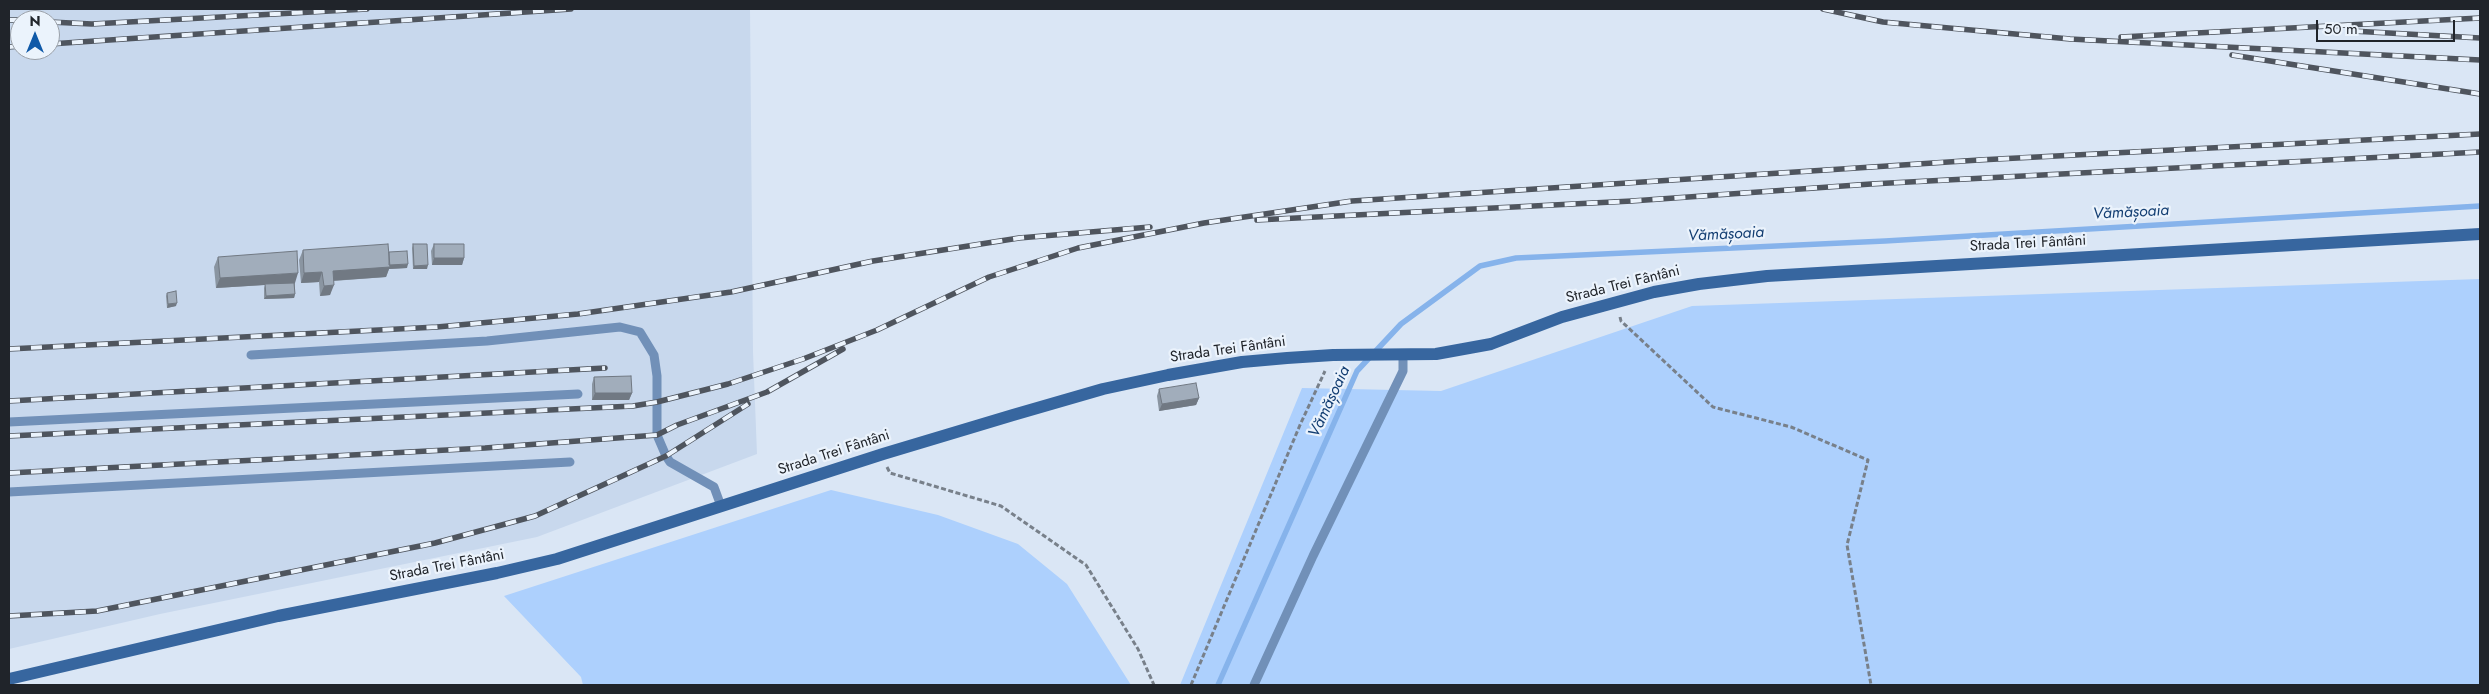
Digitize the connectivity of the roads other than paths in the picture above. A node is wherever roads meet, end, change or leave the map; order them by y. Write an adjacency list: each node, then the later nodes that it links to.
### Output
1 (2480, 234): 3 (main road, Strada Trei Fântâni)
2 (251, 355): 8 (lane)
3 (1398, 355): 8 (main road, Strada Trei Fântâni); 10 (lane)
4 (578, 394): 5 (lane)
5 (9, 422)
6 (570, 462): 7 (lane)
7 (9, 492)
8 (721, 506): 9 (main road, Strada Trei Fântâni)
9 (9, 679)
10 (1254, 685)

